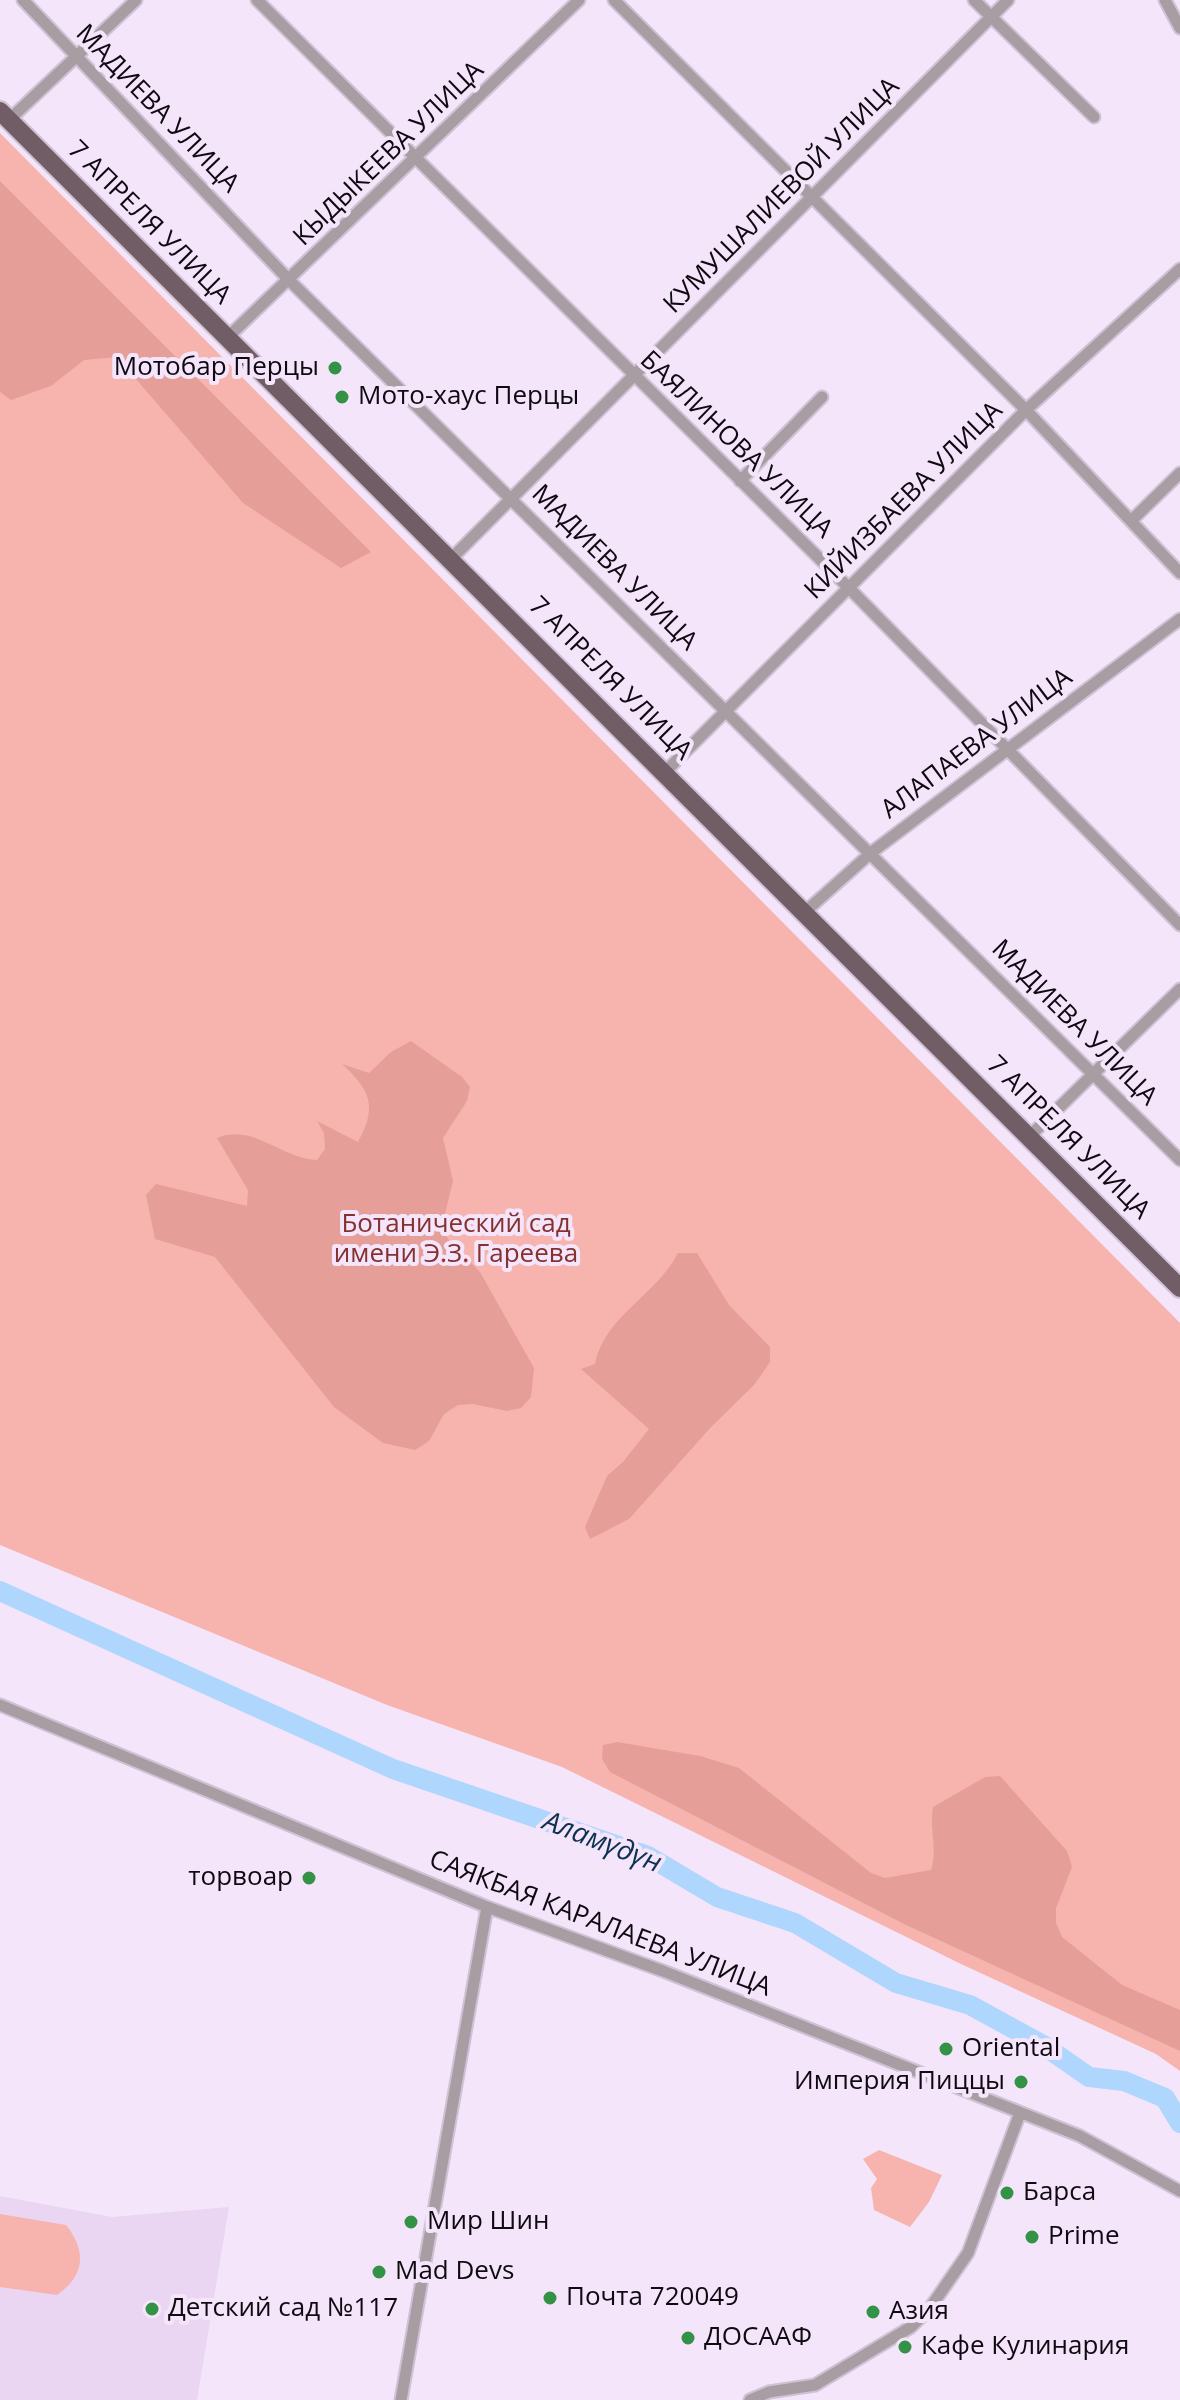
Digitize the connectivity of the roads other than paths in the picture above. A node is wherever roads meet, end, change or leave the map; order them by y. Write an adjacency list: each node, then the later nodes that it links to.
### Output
1 (23, 0): 11 (street, МАДИЕВА УЛИЦА)
2 (136, 0): 11 (street)
3 (257, 0): 14 (street, БАЯЛИНОВА УЛИЦА)
4 (579, 0): 14 (street, КЫДЫКЕЕВА УЛИЦА)
5 (614, 0): 15 (street)
6 (974, 0): 9 (street)
7 (1008, 0): 9 (street, КУМУШАЛИЕВОЙ УЛИЦА)
8 (1165, 0): 10 (street)
9 (991, 17): 13 (street); 15 (street, КУМУШАЛИЕВОЙ УЛИЦА)
10 (1180, 28)
11 (77, 55): 12 (street); 17 (street, МАДИЕВА УЛИЦА)
12 (5, 116): 18 (main road, 7 АПРЕЛЯ УЛИЦА)
13 (1094, 117)
14 (417, 160): 17 (street, КЫДЫКЕЕВА УЛИЦА); 19 (street, БАЯЛИНОВА УЛИЦА)
15 (813, 197): 19 (street, КУМУШАЛИЕВОЙ УЛИЦА); 21 (street)
16 (1180, 269): 21 (street, КИЙИЗБАЕВА УЛИЦА)
17 (289, 280): 18 (street, КЫДЫКЕЕВА УЛИЦА); 24 (street, МАДИЕВА УЛИЦА)
18 (227, 338): 26 (main road, 7 АПРЕЛЯ УЛИЦА)
19 (634, 377): 23 (street, БАЯЛИНОВА УЛИЦА); 24 (street, КУМУШАЛИЕВОЙ УЛИЦА)
20 (822, 397): 23 (street)
21 (1026, 410): 25 (street); 28 (street, КИЙИЗБАЕВА УЛИЦА)
22 (1180, 473): 25 (street)
23 (740, 481): 28 (street, БАЯЛИНОВА УЛИЦА)
24 (513, 499): 26 (street, КУМУШАЛИЕВОЙ УЛИЦА); 30 (street, МАДИЕВА УЛИЦА)
25 (1131, 521): 27 (street)
26 (451, 559): 32 (main road, 7 АПРЕЛЯ УЛИЦА)
27 (1180, 573)
28 (848, 587): 30 (street, КИЙИЗБАЕВА УЛИЦА); 31 (street, БАЯЛИНОВА УЛИЦА)
29 (1180, 619): 31 (street, АЛАПАЕВА УЛИЦА)
30 (728, 712): 32 (street, КИЙИЗБАЕВА УЛИЦА); 33 (street, МАДИЕВА УЛИЦА)
31 (1006, 748): 33 (street, АЛАПАЕВА УЛИЦА); 35 (street, БАЯЛИНОВА УЛИЦА)
32 (666, 771): 34 (main road, 7 АПРЕЛЯ УЛИЦА)
33 (872, 852): 34 (street, АЛАПАЕВА УЛИЦА); 37 (street, МАДИЕВА УЛИЦА)
34 (806, 911): 38 (main road, 7 АПРЕЛЯ УЛИЦА)
35 (1180, 925)
36 (1180, 989): 37 (street)
37 (1094, 1074): 38 (street); 39 (street, МАДИЕВА УЛИЦА)
38 (1030, 1136): 40 (main road, 7 АПРЕЛЯ УЛИЦА)
39 (1180, 1160)
40 (1180, 1288)
41 (0, 1705): 42 (street, САЯКБАЯ КАРАЛАЕВА УЛИЦА)
42 (487, 1907): 43 (street, САЯКБАЯ КАРАЛАЕВА УЛИЦА); 45 (street)
43 (1020, 2113): 44 (street, САЯКБАЯ КАРАЛАЕВА УЛИЦА); 46 (street)
44 (1180, 2191)
45 (401, 2400)
46 (750, 2400)

